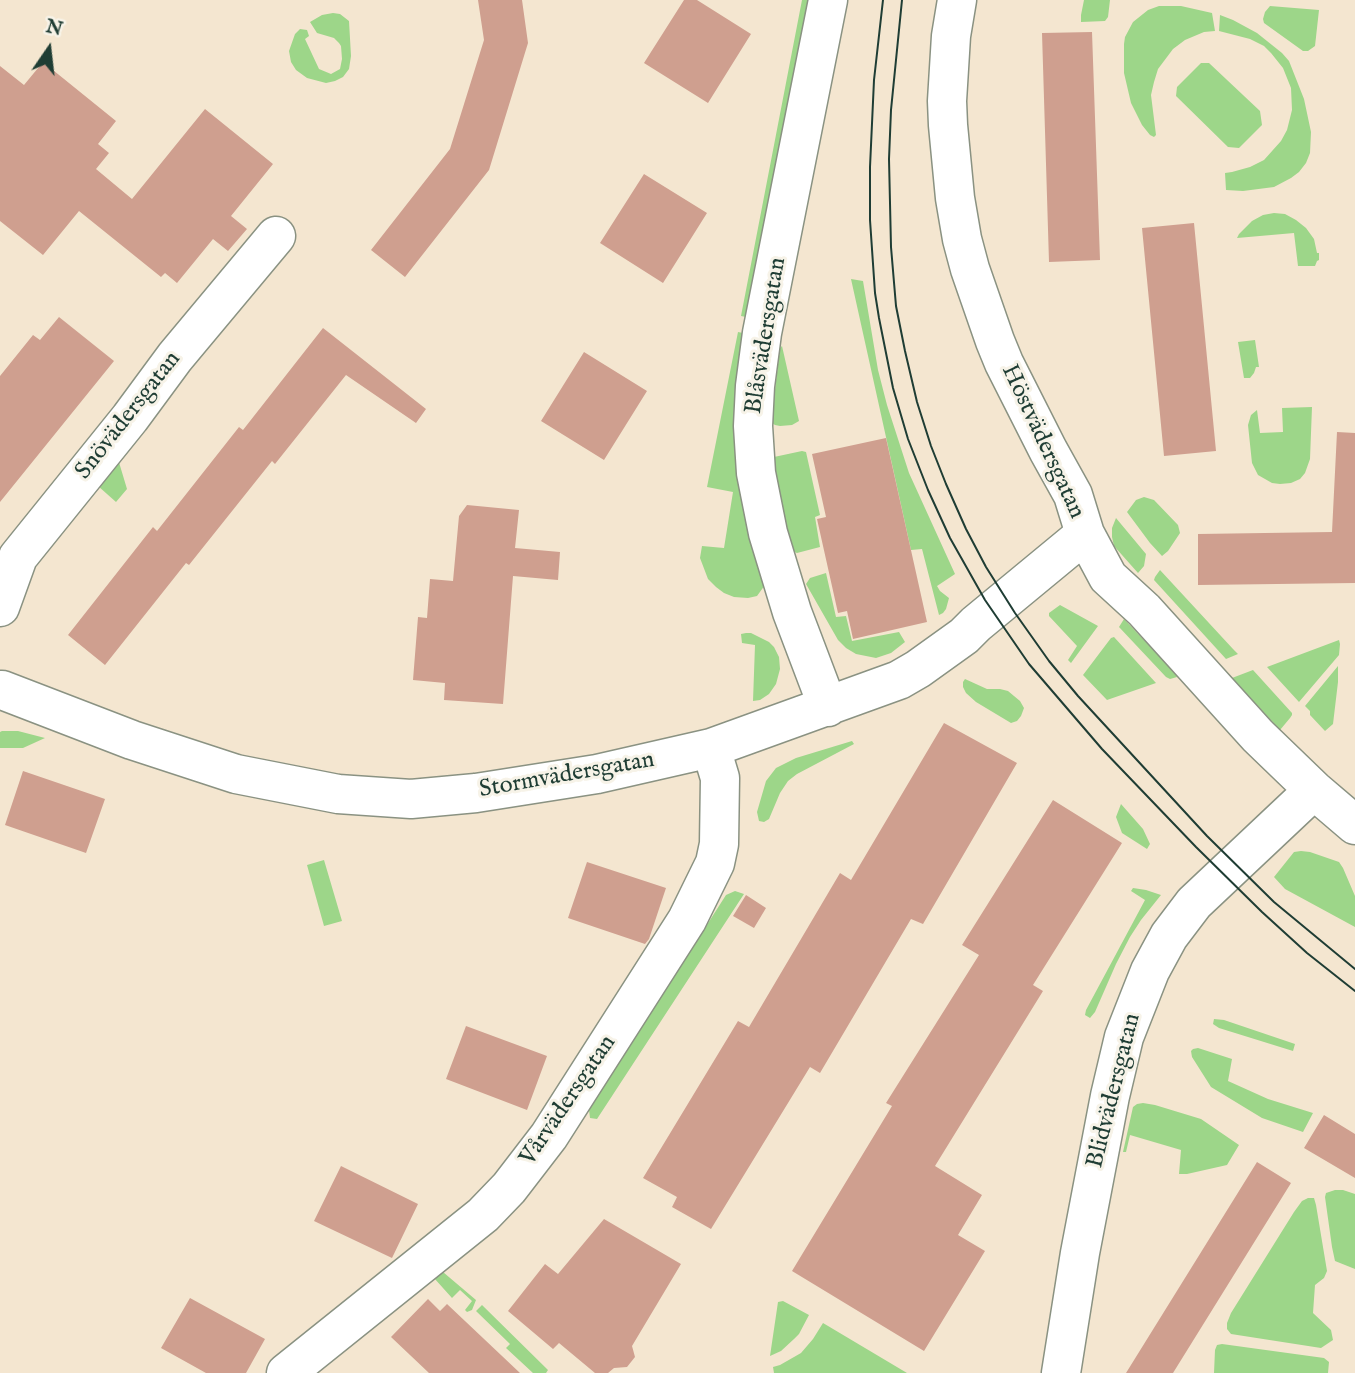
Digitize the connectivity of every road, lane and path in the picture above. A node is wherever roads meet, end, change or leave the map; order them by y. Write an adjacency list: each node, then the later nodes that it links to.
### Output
1 (828, 0): 7 (street, Blåsvädersgatan)
2 (957, 0): 4 (street, Höstvädersgatan)
3 (276, 236): 5 (street, Snövädersgatan)
4 (1085, 534): 7 (street, Stormvädersgatan); 9 (street, Höstvädersgatan)
5 (0, 607)
6 (1, 684): 8 (street, Stormvädersgatan)
7 (828, 707): 8 (street, Stormvädersgatan)
8 (711, 748): 11 (street, Vårvädersgatan)
9 (1314, 790): 10 (street, Höstvädersgatan); 12 (street, Blidvädersgatan)
10 (1355, 825)
11 (309, 1366)
12 (1061, 1373)

